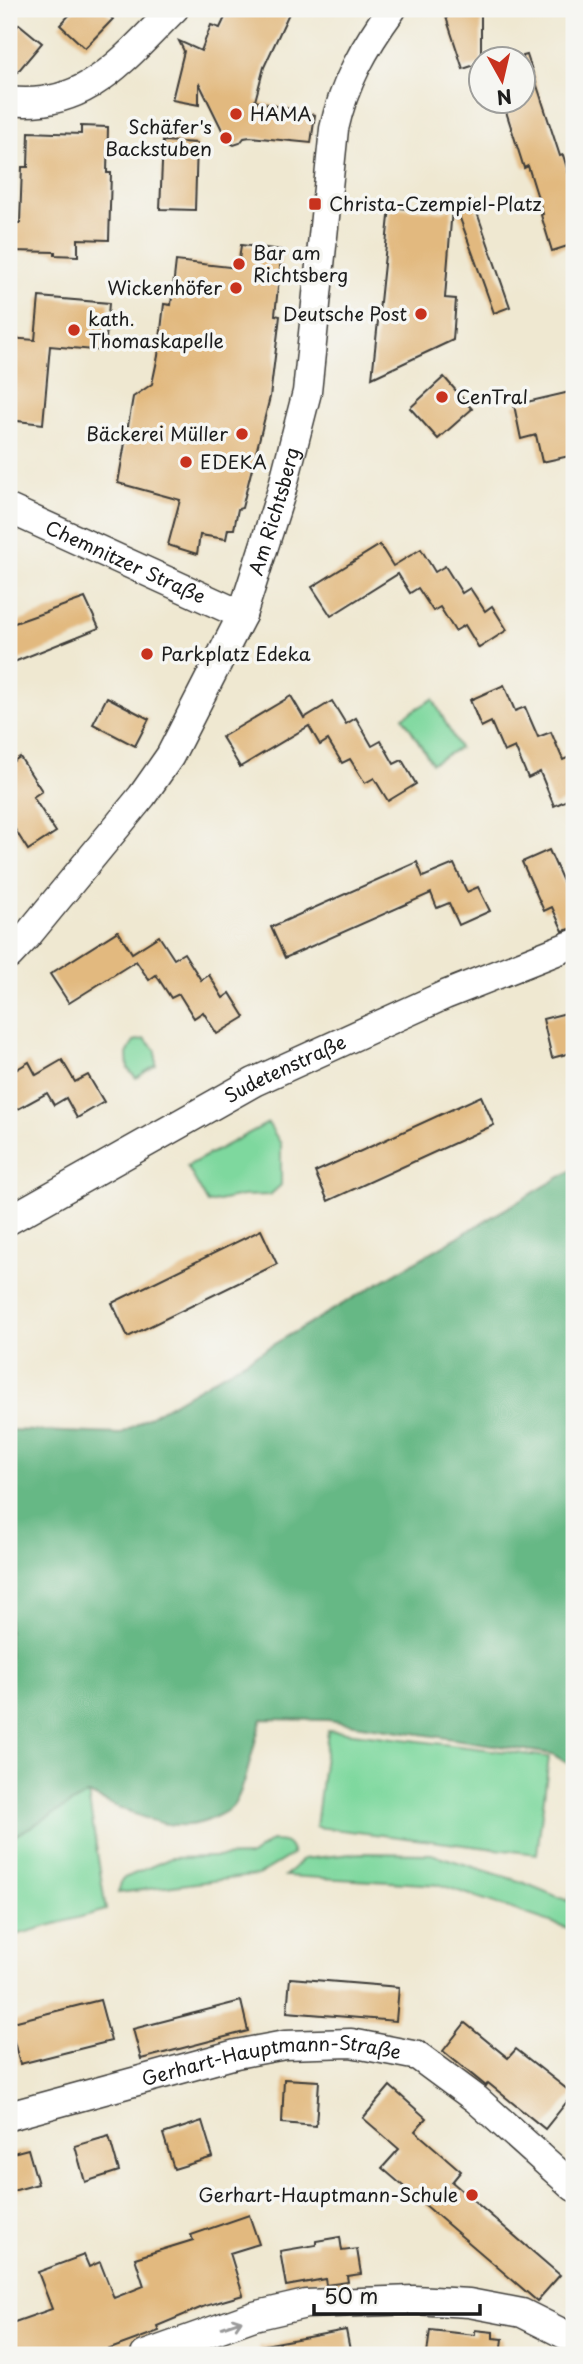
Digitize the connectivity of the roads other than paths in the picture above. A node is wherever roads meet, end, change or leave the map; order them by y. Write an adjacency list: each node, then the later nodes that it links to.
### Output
1 (174, 9): 3 (street)
2 (392, 9): 5 (street, Am Richtsberg)
3 (9, 101)
4 (9, 509): 5 (street, Chemnitzer Straße)
5 (242, 615): 7 (street, Am Richtsberg)
6 (574, 944): 8 (street, Sudetenstraße)
7 (9, 955)
8 (9, 1220)
9 (9, 2116): 10 (street, Gerhart-Hauptmann-Straße)
10 (574, 2186)
11 (574, 2339): 12 (street, one-way to 11)
12 (145, 2355)

